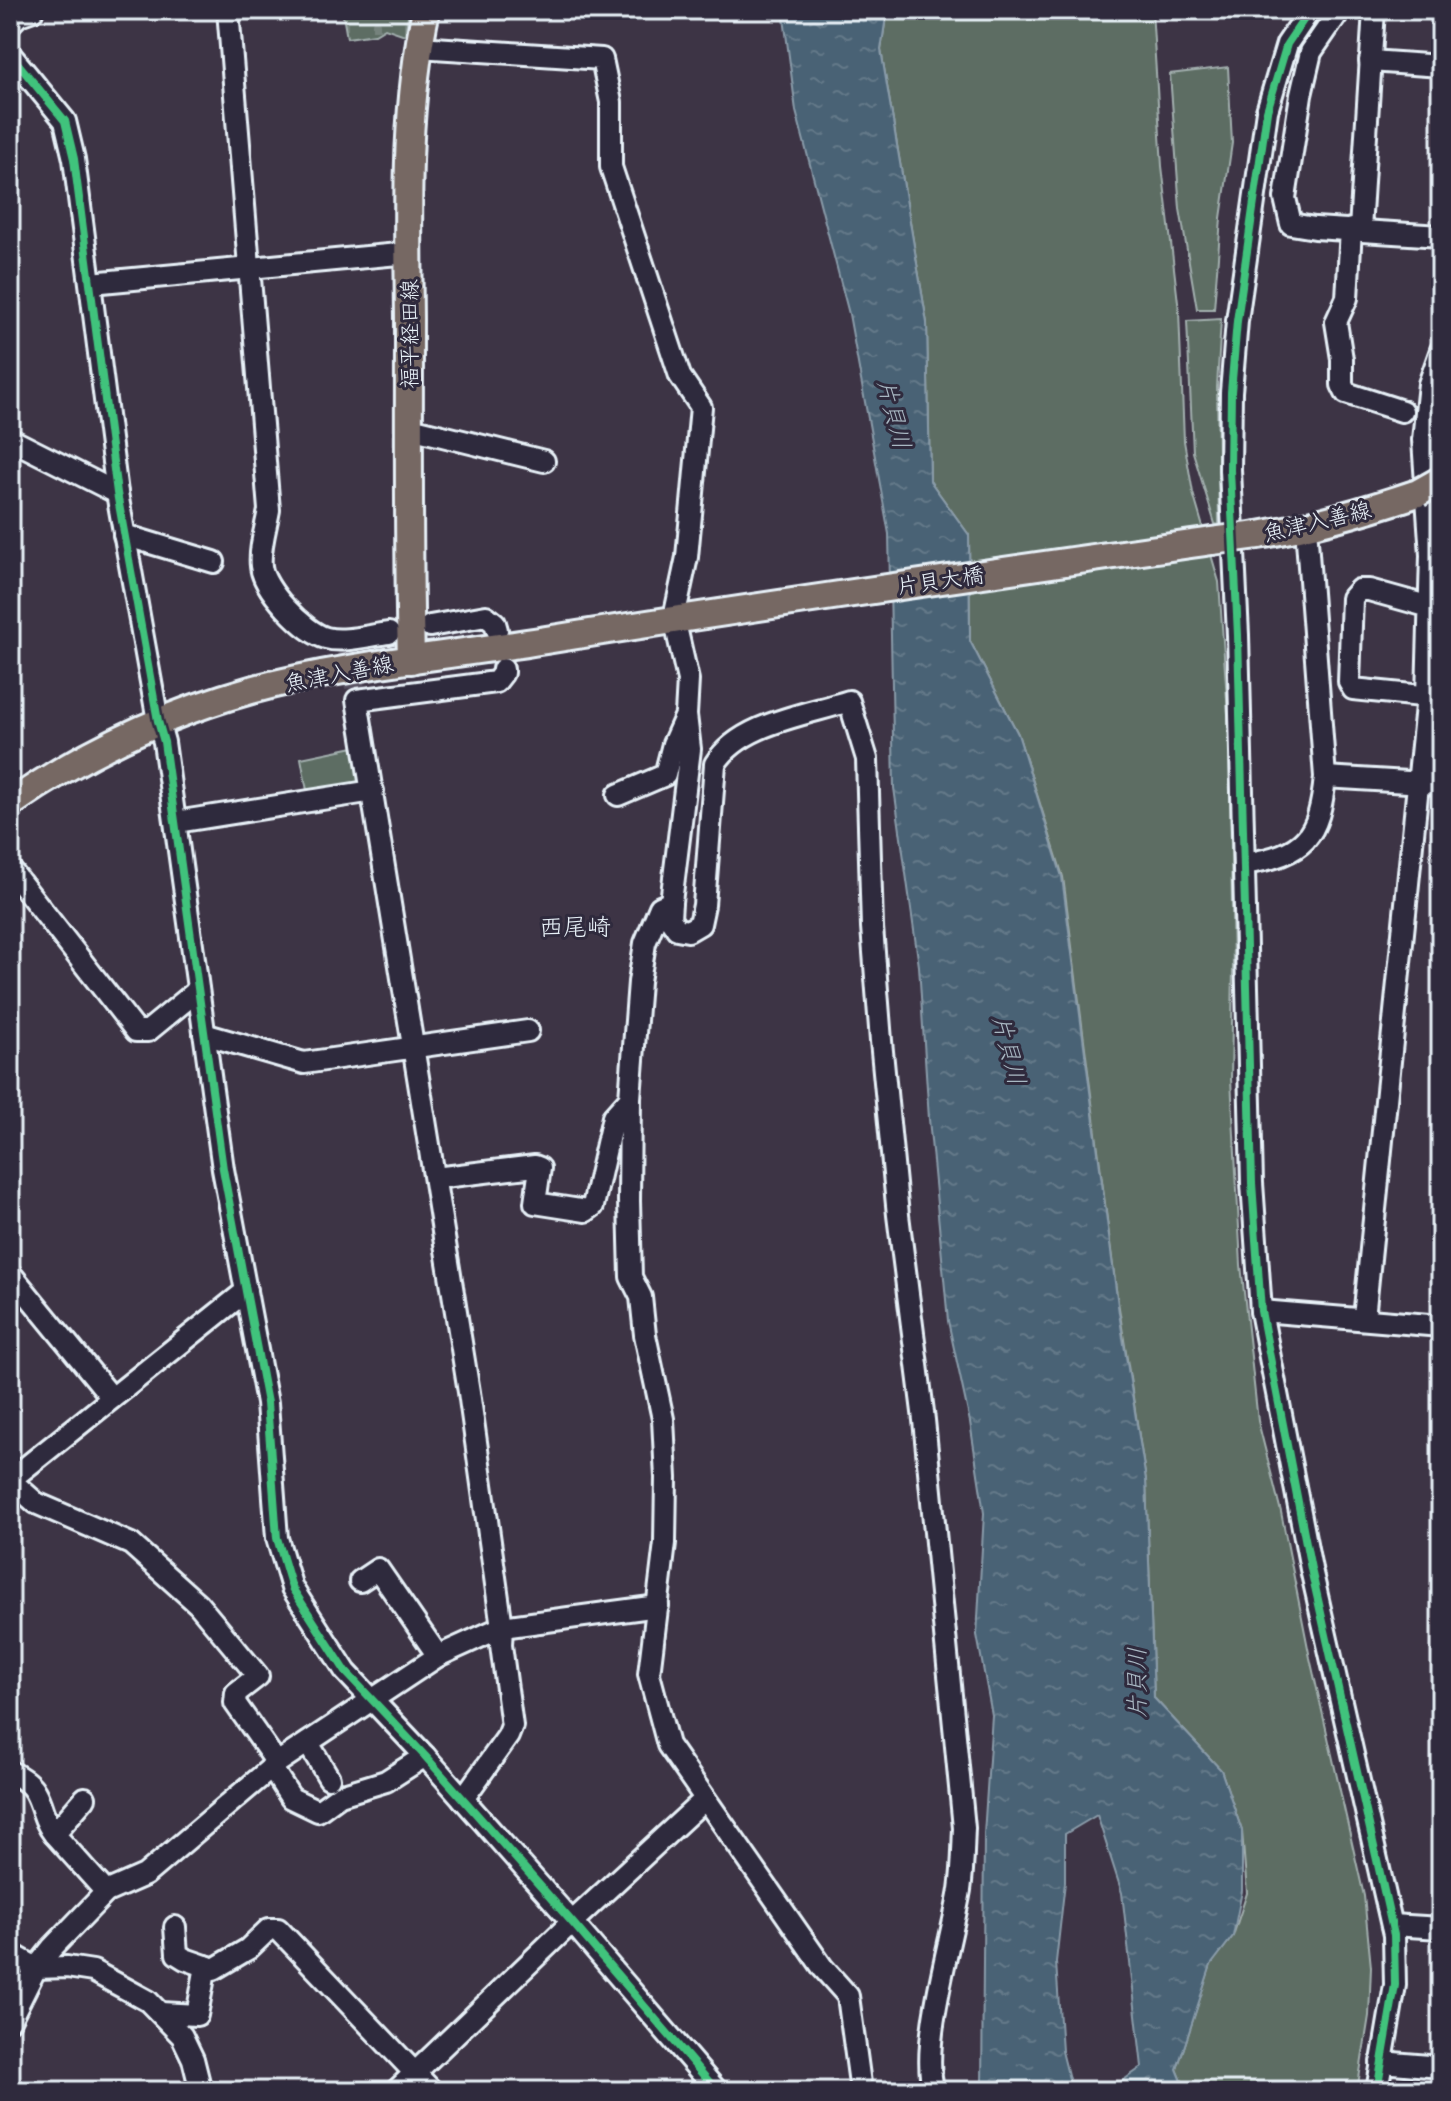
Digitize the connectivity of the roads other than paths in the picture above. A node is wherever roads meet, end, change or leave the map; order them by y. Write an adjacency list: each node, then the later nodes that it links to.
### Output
1 (33, 10): 7 (street)
2 (228, 10): 15 (street)
3 (426, 10): 8 (main road, 福平経田線)
4 (1310, 10): 46 (street)
5 (1340, 10): 12 (street)
6 (1374, 10): 10 (street)
7 (10, 24)
8 (418, 47): 14 (main road, 福平経田線); 30 (street)
9 (10, 54): 16 (street)
10 (1370, 61): 11 (street); 12 (street)
11 (1441, 66)
12 (1356, 229): 13 (street); 18 (street)
13 (1441, 236)
14 (409, 253): 15 (street); 19 (main road, 福平経田線)
15 (250, 269): 16 (street); 33 (street)
16 (91, 283): 23 (street)
17 (1441, 350): 27 (street)
18 (1402, 411)
19 (410, 428): 21 (street); 34 (main road, 福平経田線)
20 (10, 439): 23 (street)
21 (544, 461)
22 (1441, 480): 24 (main road, 魚津入善線, bridge)
23 (117, 493): 25 (street)
24 (1306, 527): 26 (main road, 魚津入善線, bridge); 39 (street)
25 (124, 535): 28 (street); 38 (street)
26 (1200, 543): 30 (main road, 片貝大橋)
27 (1436, 552): 29 (street)
28 (214, 562)
29 (1436, 610): 36 (street); 36 (street)
30 (683, 617): 34 (main road, 魚津入善線); 37 (street)
31 (430, 626): 32 (street)
32 (497, 630)
33 (389, 633)
34 (411, 660): 38 (main road, 魚津入善線)
35 (503, 669): 42 (street)
36 (1434, 697): 40 (street)
37 (686, 715): 43 (street); 48 (street)
38 (158, 721): 44 (main road, 魚津入善線); 45 (street)
39 (1325, 777): 40 (street); 46 (street)
40 (1419, 782): 41 (street); 58 (street)
41 (1441, 784)
42 (373, 791): 45 (street); 52 (street)
43 (618, 795)
44 (10, 804)
45 (176, 822): 49 (street)
46 (1244, 864): 57 (street)
47 (10, 869): 49 (street)
48 (671, 902): 53 (street); 89 (street)
49 (198, 990): 51 (street)
50 (528, 1031): 52 (street)
51 (204, 1034): 52 (street); 56 (street)
52 (414, 1049): 54 (street)
53 (630, 1098): 54 (street); 63 (street)
54 (435, 1178): 64 (street)
55 (10, 1273): 60 (street)
56 (246, 1291): 60 (street); 66 (street)
57 (1261, 1311): 58 (street); 78 (street)
58 (1364, 1318): 59 (street)
59 (1441, 1326)
60 (112, 1398): 61 (street)
61 (10, 1480): 69 (street)
62 (360, 1581): 65 (street)
63 (658, 1606): 64 (street); 74 (street)
64 (502, 1627): 65 (street); 73 (street)
65 (438, 1656): 66 (street)
66 (371, 1701): 67 (street); 68 (street)
67 (308, 1743): 69 (street); 71 (street)
68 (425, 1756): 69 (street); 73 (street)
69 (274, 1765): 76 (street)
70 (10, 1771): 75 (street)
71 (329, 1778)
72 (85, 1798): 75 (street)
73 (463, 1799): 77 (street)
74 (705, 1799): 77 (street); 94 (street)
75 (54, 1834): 76 (street)
76 (106, 1892): 83 (street)
77 (572, 1922): 88 (street); 93 (street)
78 (1392, 1925): 80 (street); 86 (street)
79 (175, 1927): 82 (street)
80 (1441, 1928)
81 (10, 1953): 83 (street)
82 (206, 1966): 84 (street); 88 (street)
83 (36, 1968): 84 (street); 85 (street)
84 (161, 2013): 90 (street)
85 (10, 2020)
86 (1381, 2062): 87 (street); 95 (street)
87 (1441, 2067)
88 (414, 2073): 91 (street); 92 (street)
89 (932, 2090)
90 (201, 2091)
91 (396, 2091)
92 (432, 2091)
93 (717, 2091)
94 (861, 2091)
95 (1377, 2091)

